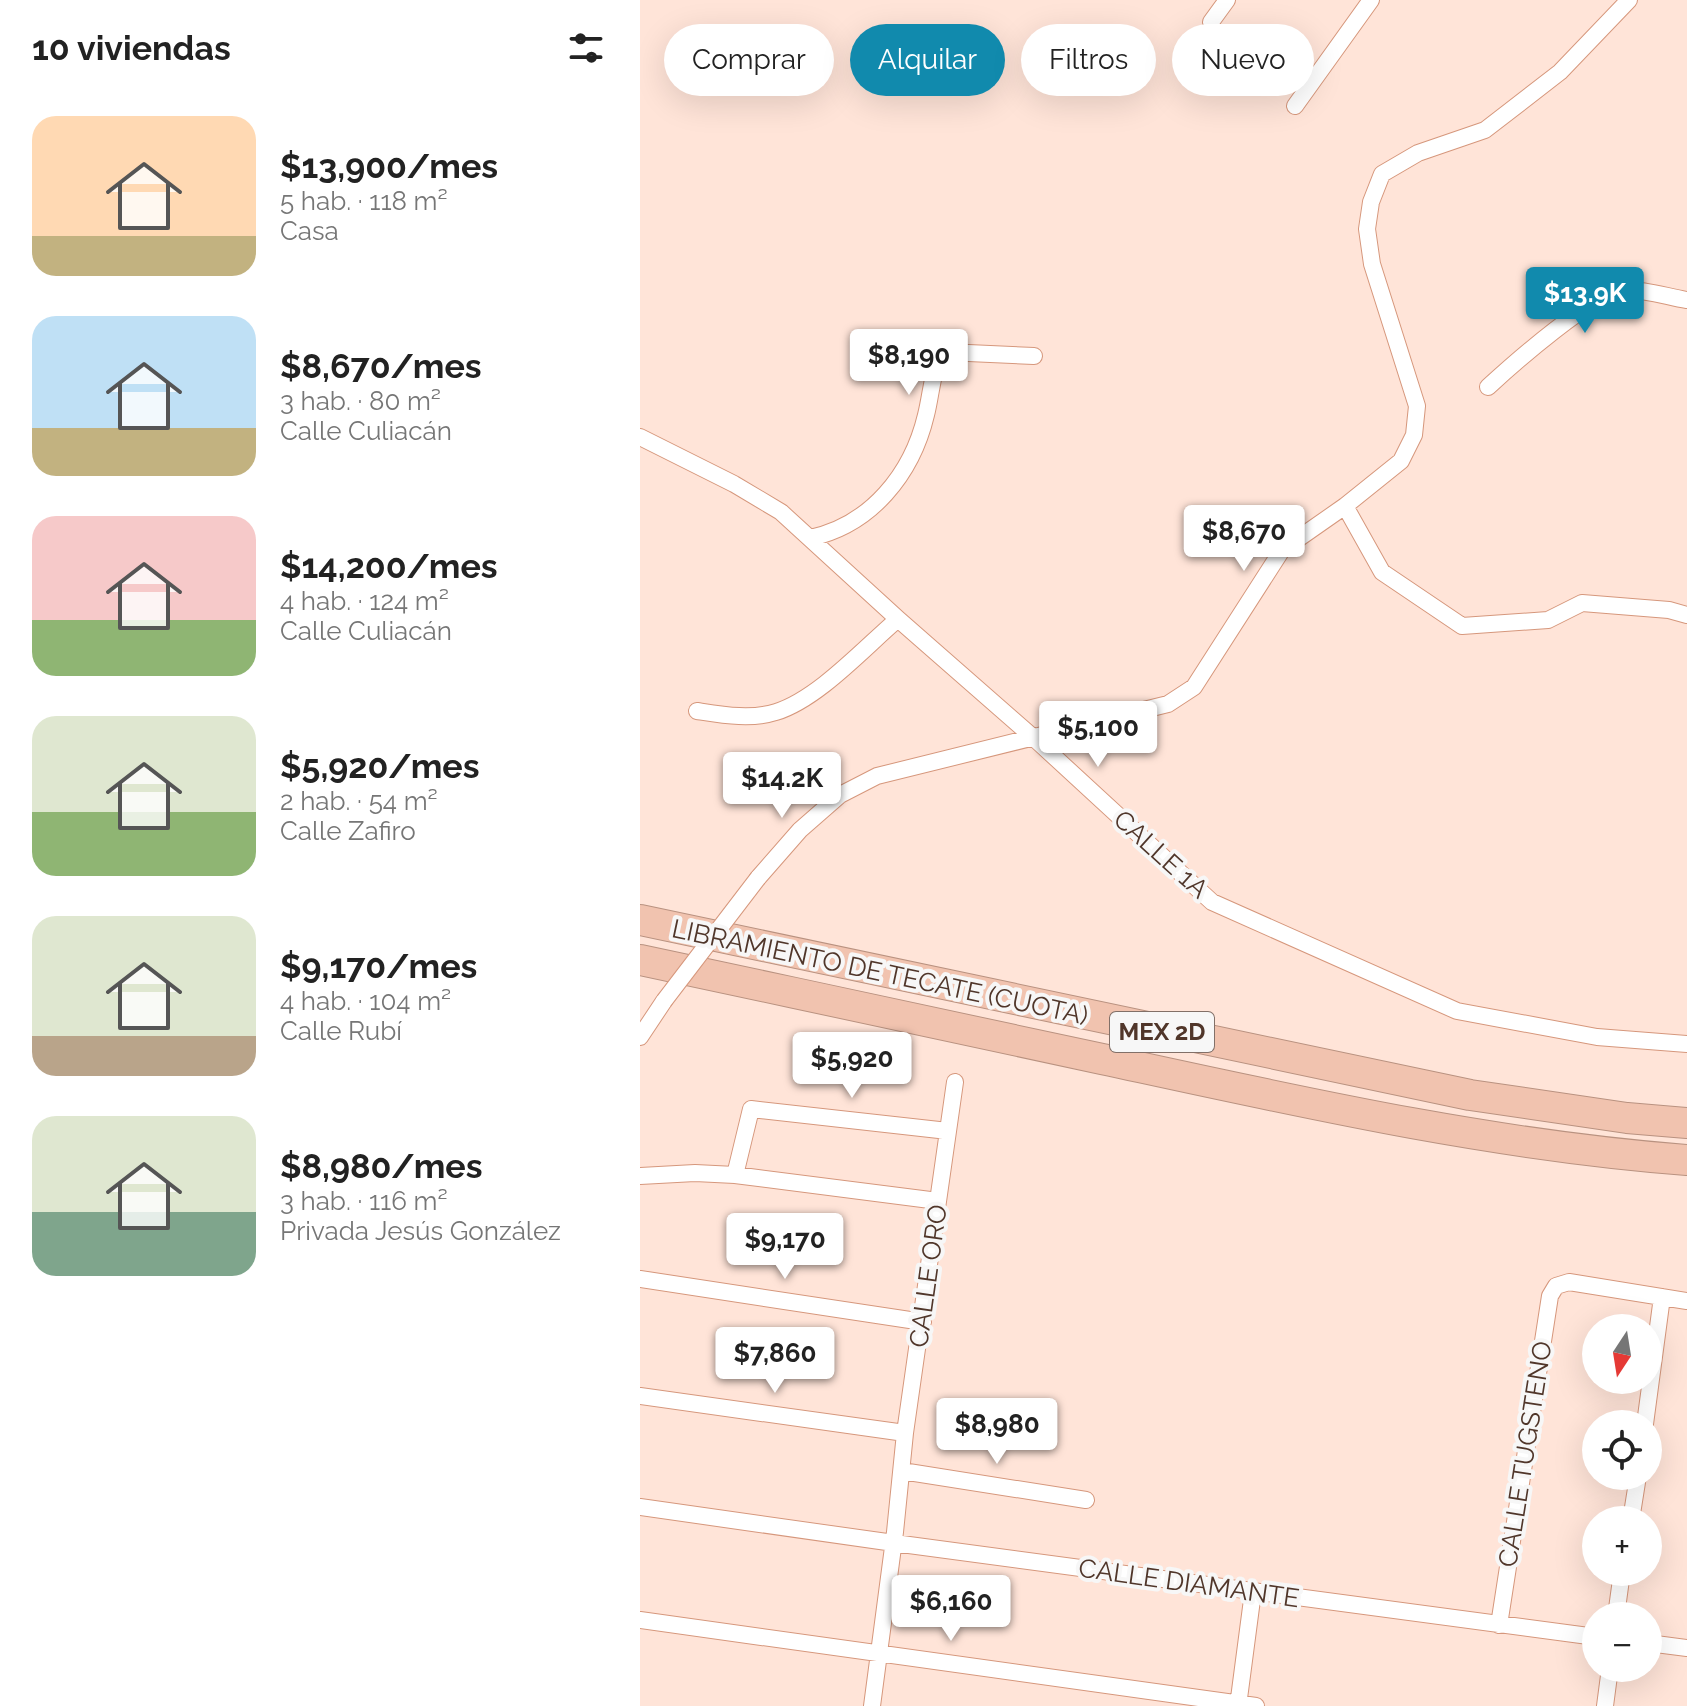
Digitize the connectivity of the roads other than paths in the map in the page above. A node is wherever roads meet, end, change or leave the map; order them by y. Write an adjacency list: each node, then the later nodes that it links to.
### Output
1 (1227, 0): 4 (street)
2 (1371, 0): 5 (street)
3 (1629, 0): 10 (street)
4 (1211, 22)
5 (1295, 106)
6 (1687, 300): 8 (street)
7 (1034, 356): 11 (street)
8 (1488, 387)
9 (640, 437): 11 (street, CALLE 1A)
10 (1345, 506): 12 (street); 15 (street)
11 (810, 538): 13 (street, CALLE 1A)
12 (1687, 615)
13 (898, 619): 14 (street); 15 (street, CALLE 1A)
14 (697, 711)
15 (1035, 739): 18 (street, bridge); 19 (street, CALLE 1A)
16 (640, 920): 21 (highway, LIBRAMIENTO DE TECATE (CUOTA) / MEX 2D)
17 (640, 960): 23 (highway, LIBRAMIENTO DE TECATE (CUOTA) / MEX 2D)
18 (640, 1037)
19 (1687, 1044)
20 (955, 1082): 22 (street, CALLE ORO)
21 (1687, 1123)
22 (948, 1131): 24 (street); 26 (street, CALLE ORO)
23 (1687, 1160)
24 (735, 1175): 25 (street); 26 (street)
25 (640, 1176)
26 (938, 1201): 30 (street, CALLE ORO)
27 (640, 1279): 30 (street)
28 (1662, 1297): 29 (street); 32 (street); 40 (street, CALLE TUGSTENO)
29 (1687, 1301)
30 (923, 1322): 33 (street, CALLE ORO)
31 (640, 1396): 33 (street)
32 (1647, 1410)
33 (905, 1433): 34 (street, CALLE ORO)
34 (902, 1471): 35 (street); 37 (street, CALLE ORO)
35 (1086, 1500)
36 (640, 1507): 37 (street, CALLE DIAMANTE)
37 (894, 1543): 38 (street, CALLE DIAMANTE); 44 (street, CALLE ORO)
38 (1253, 1592): 40 (street, CALLE DIAMANTE); 46 (street)
39 (640, 1620): 44 (street)
40 (1499, 1625): 41 (street, CALLE DIAMANTE)
41 (1582, 1635)
42 (1662, 1645): 43 (street)
43 (1687, 1648)
44 (878, 1653): 46 (street); 47 (street, CALLE ORO)
45 (1608, 1682): 49 (street)
46 (1238, 1705): 48 (street)
47 (872, 1706)
48 (1256, 1706)
49 (1605, 1706)

